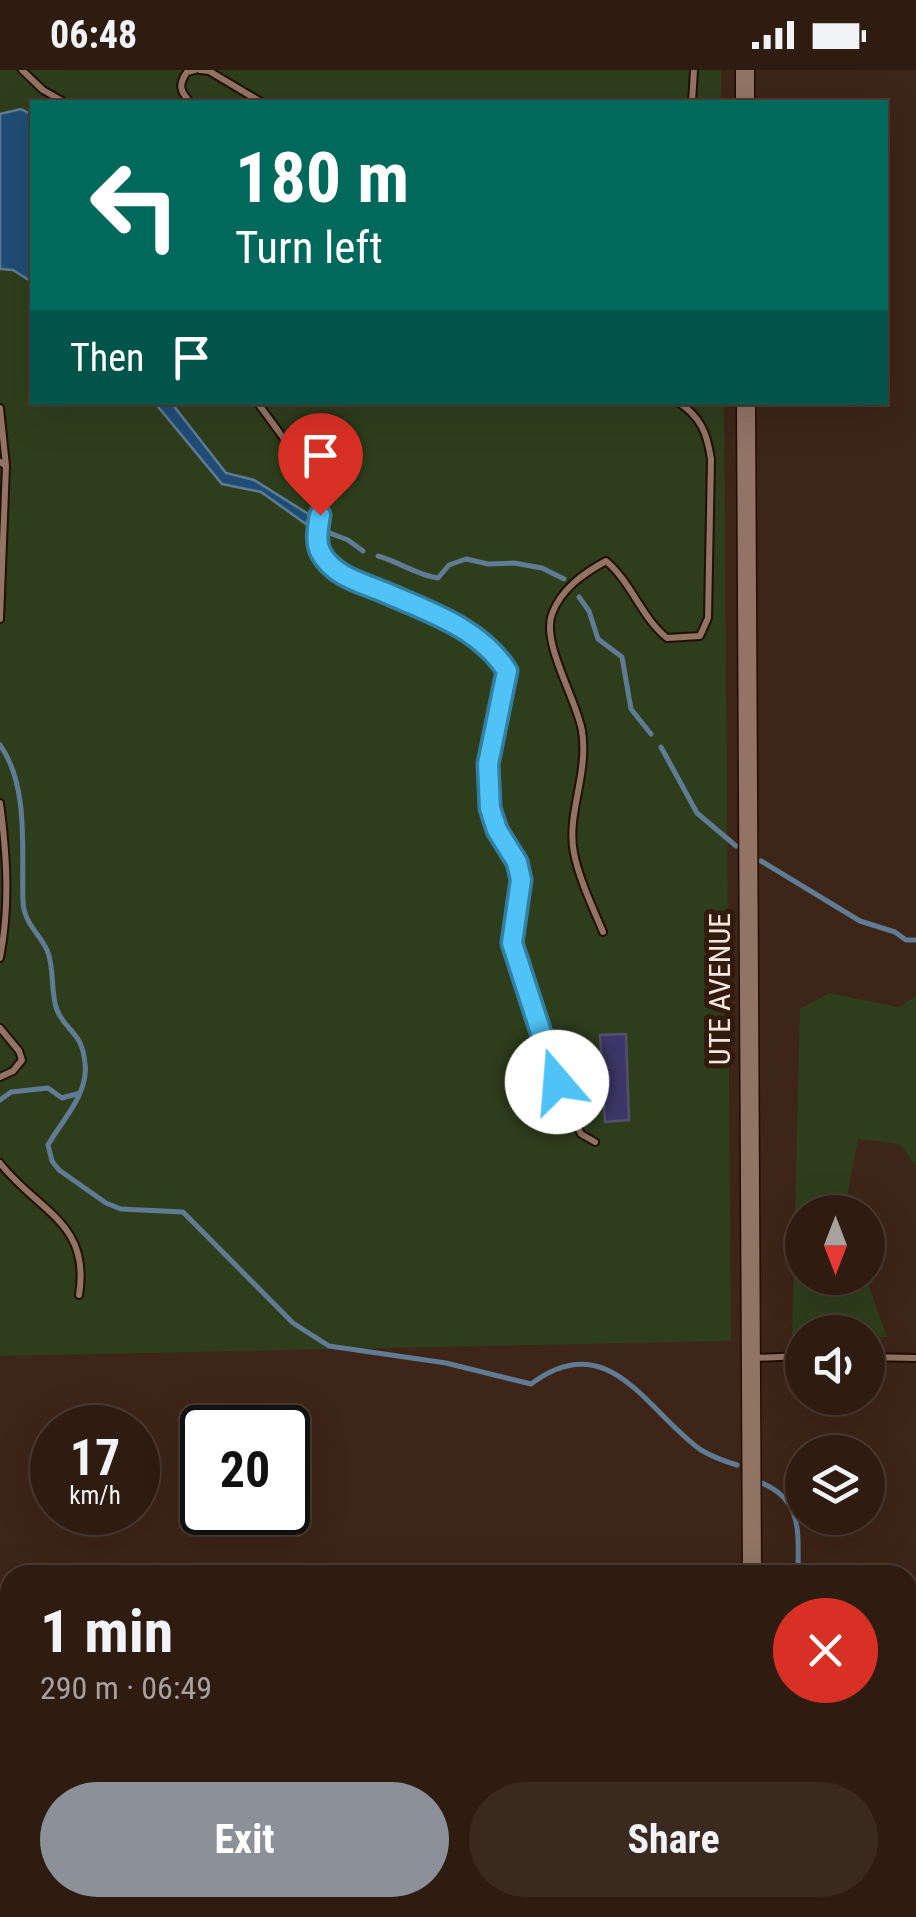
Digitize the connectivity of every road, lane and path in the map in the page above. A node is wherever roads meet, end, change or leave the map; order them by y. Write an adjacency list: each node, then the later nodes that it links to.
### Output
1 (22, 70): 5 (lane)
2 (198, 70): 6 (lane); 7 (lane)
3 (694, 70): 8 (lane)
4 (746, 70): 9 (main road)
5 (60, 100)
6 (188, 100)
7 (258, 100)
8 (692, 100)
9 (746, 100)
10 (259, 405): 21 (lane)
11 (682, 405): 17 (lane)
12 (746, 405): 26 (main road, UTE AVENUE)
13 (0, 408): 14 (lane)
14 (3, 464): 15 (lane)
15 (0, 619)
16 (0, 804): 18 (lane)
17 (603, 932)
18 (0, 958)
19 (0, 1028): 20 (lane)
20 (0, 1077)
21 (595, 1142)
22 (0, 1162): 23 (lane)
23 (79, 1295)
24 (785, 1357): 26 (lane)
25 (885, 1357): 27 (lane)
26 (749, 1358): 28 (main road, UTE AVENUE)
27 (916, 1358)
28 (752, 1565)

